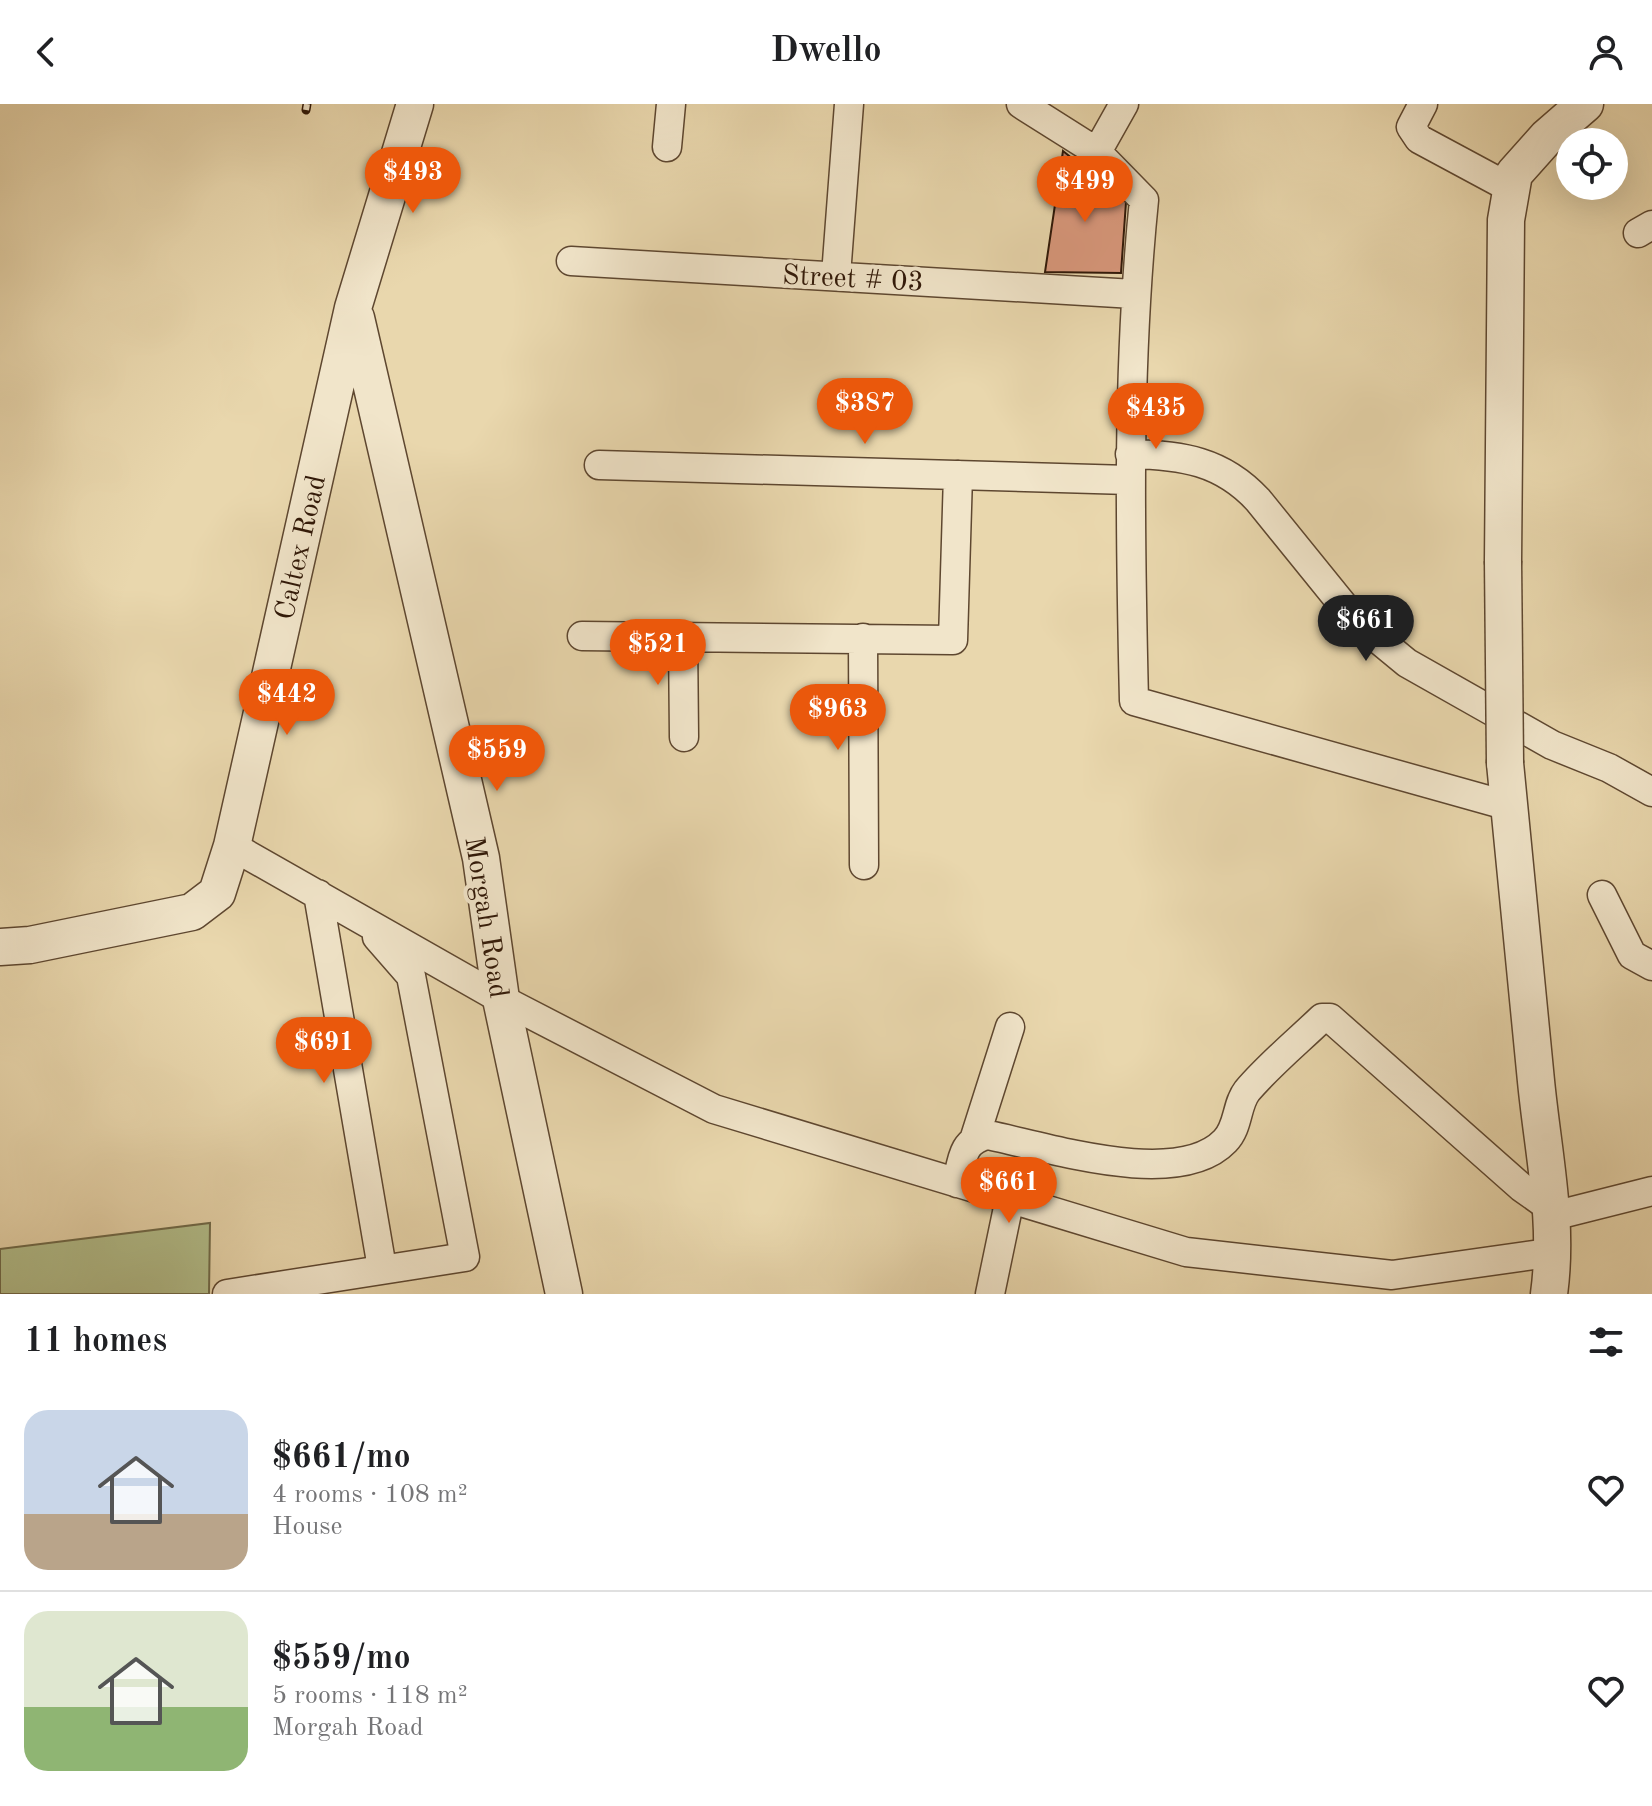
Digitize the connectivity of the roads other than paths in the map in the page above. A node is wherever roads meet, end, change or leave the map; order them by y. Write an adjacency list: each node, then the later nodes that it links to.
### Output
1 (415, 104): 14 (street, Caltex Road)
2 (671, 104): 8 (street)
3 (849, 104): 12 (street)
4 (1021, 104): 9 (street)
5 (1124, 104): 9 (street)
6 (1423, 104): 10 (street)
7 (1585, 104): 10 (street)
8 (667, 147)
9 (1097, 152): 13 (street)
10 (1512, 189): 23 (street, bridge)
11 (571, 261): 12 (street, Street # 03)
12 (836, 275): 13 (street, Street # 03)
13 (1134, 294): 16 (street)
14 (353, 308): 24 (street, Caltex Road); 31 (street, Morgah Road)
15 (599, 465): 17 (street)
16 (1130, 467): 17 (street); 22 (street); 23 (street)
17 (958, 475): 20 (street)
18 (582, 636): 19 (street)
19 (683, 637): 20 (street); 21 (street)
20 (863, 638): 25 (street)
21 (684, 737)
22 (1652, 792)
23 (1509, 806): 37 (street)
24 (232, 846): 26 (street); 29 (street, Caltex Road)
25 (864, 865)
26 (318, 894): 28 (street); 39 (street)
27 (1602, 895): 30 (street)
28 (363, 920): 31 (street); 39 (street)
29 (0, 947)
30 (1652, 966)
31 (501, 999): 34 (street); 41 (street, Morgah Road)
32 (1010, 1027): 33 (street)
33 (975, 1137): 34 (street); 37 (street)
34 (957, 1183): 36 (street)
35 (1652, 1191): 37 (street)
36 (1010, 1198): 38 (street); 42 (street)
37 (1552, 1212): 38 (street)
38 (1555, 1252): 43 (street)
39 (382, 1268): 40 (street)
40 (227, 1294)
41 (564, 1294)
42 (990, 1294)
43 (1549, 1294)

